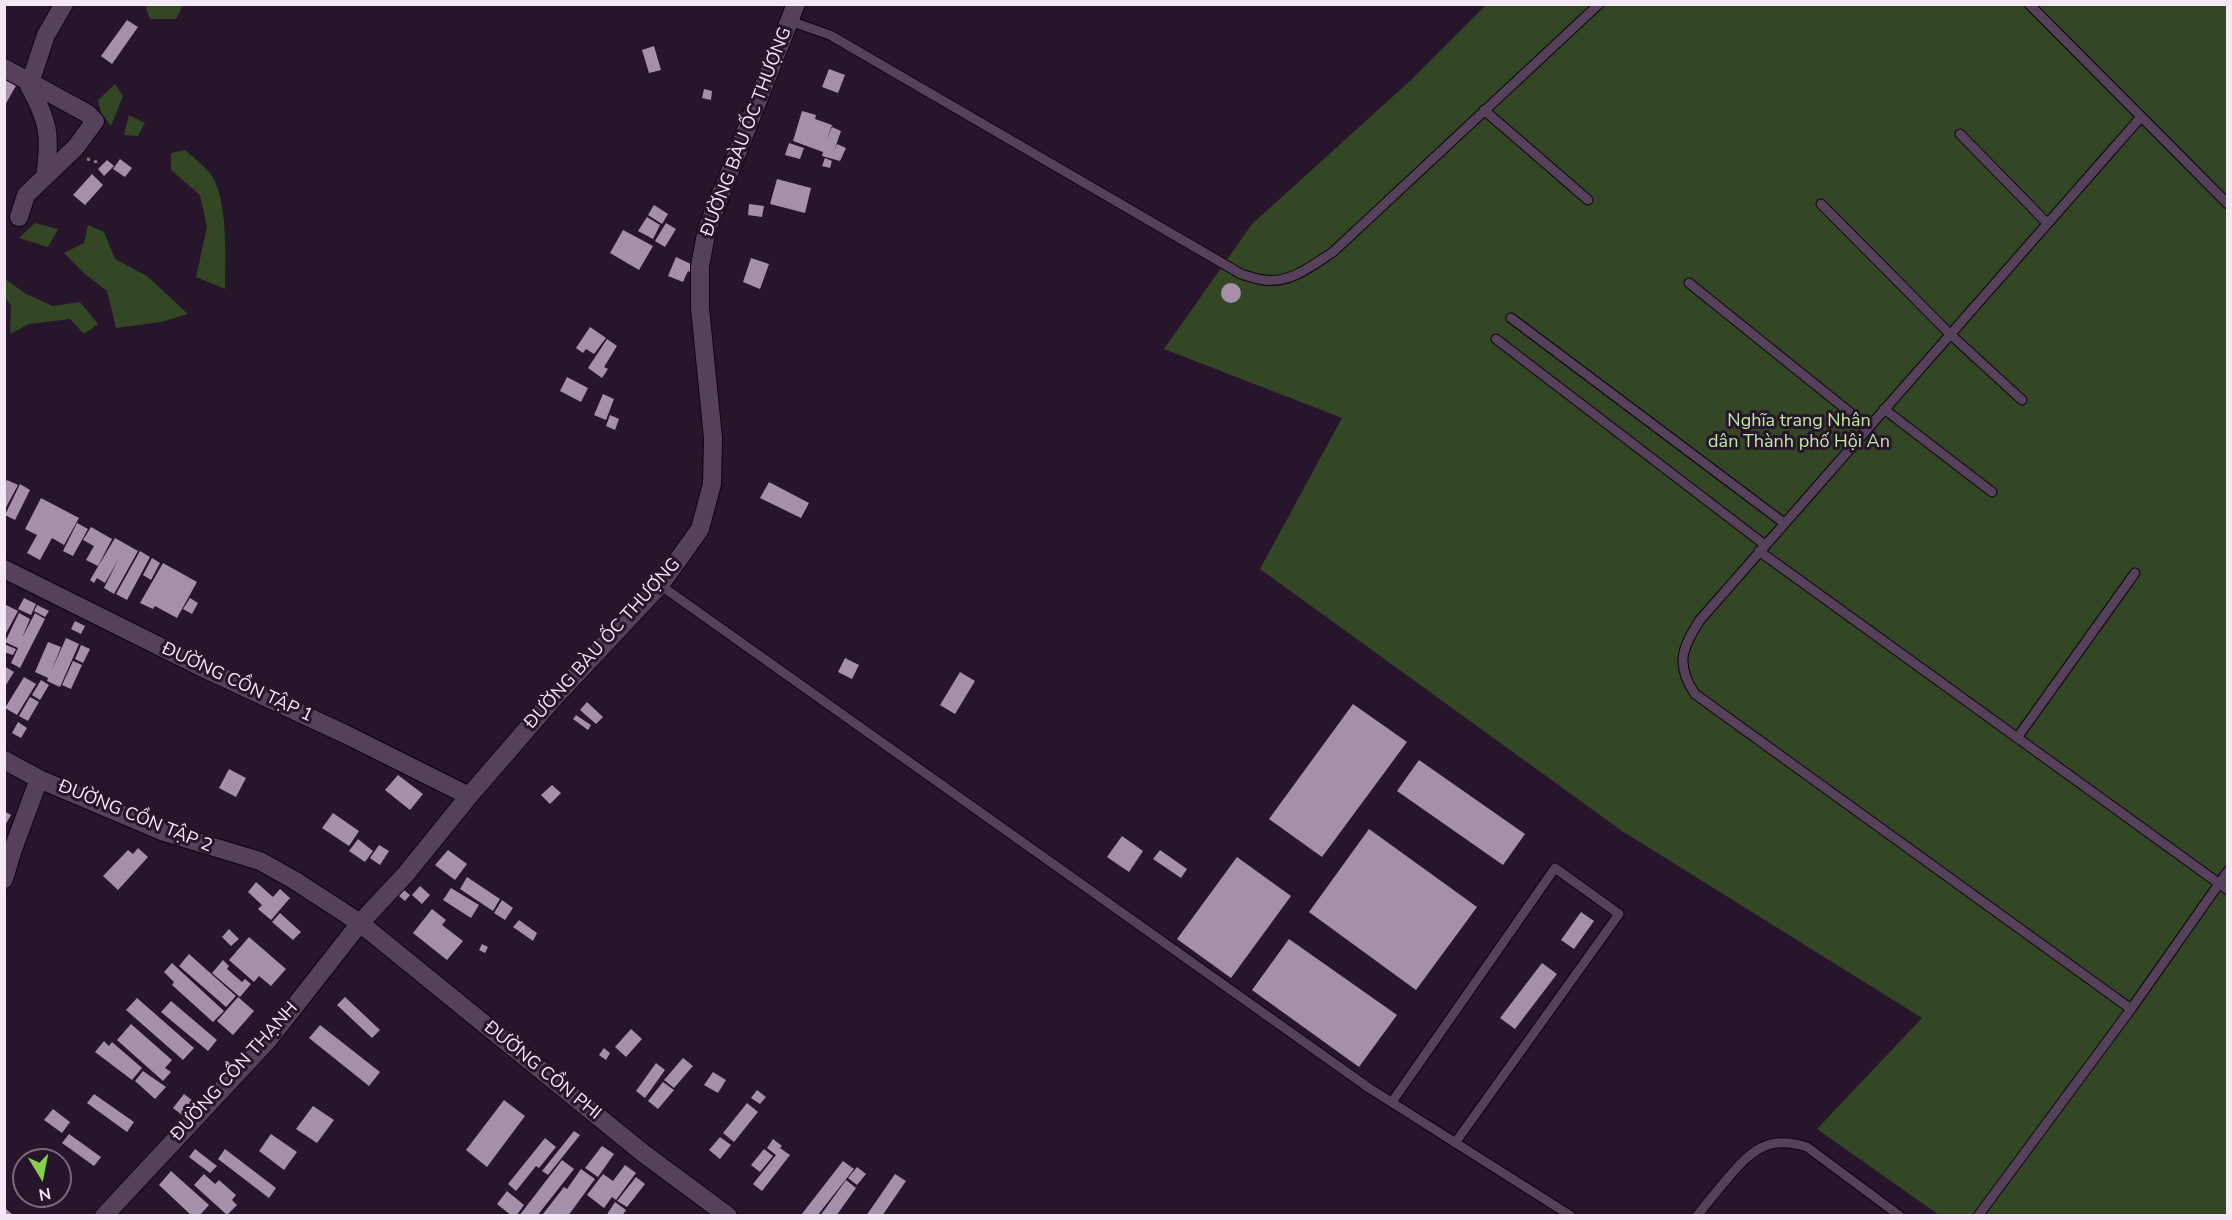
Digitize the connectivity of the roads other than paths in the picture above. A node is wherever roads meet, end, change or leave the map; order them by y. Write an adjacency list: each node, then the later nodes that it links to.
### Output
1 (64, 4): 6 (street)
2 (1599, 4): 7 (lane)
3 (2029, 4): 8 (lane)
4 (793, 13): 7 (lane); 28 (street, ĐƯỜNG BÀU ỐC THƯỢNG)
5 (4, 68): 6 (street)
6 (31, 81): 10 (street); 10 (street)
7 (1484, 110): 11 (lane)
8 (2141, 117): 13 (lane); 15 (lane)
9 (1960, 134): 15 (lane)
10 (45, 177): 14 (street)
11 (1588, 200)
12 (1821, 204): 18 (lane)
13 (2228, 204)
14 (19, 218)
15 (2048, 223): 18 (lane)
16 (1689, 283): 22 (lane)
17 (1511, 318): 24 (lane)
18 (1950, 334): 20 (lane); 21 (lane)
19 (1496, 339): 25 (lane)
20 (2022, 400)
21 (1884, 409): 22 (lane); 23 (lane)
22 (1868, 427): 24 (lane)
23 (1992, 492)
24 (1784, 523): 25 (lane)
25 (1762, 548): 29 (lane); 38 (lane)
26 (4, 569): 32 (street, ĐƯỜNG CỒN TẬP 1)
27 (2135, 573): 29 (lane)
28 (660, 585): 32 (street, ĐƯỜNG BÀU ỐC THƯỢNG); 39 (lane)
29 (2017, 738): 35 (lane)
30 (4, 759): 31 (street, ĐƯỜNG CỒN TẬP 2)
31 (39, 778): 34 (street); 37 (street, ĐƯỜNG CỒN TẬP 2)
32 (469, 796): 37 (street, ĐƯỜNG BÀU ỐC THƯỢNG)
33 (2228, 871): 35 (lane)
34 (4, 879)
35 (2219, 884): 36 (lane); 38 (lane)
36 (2228, 890)
37 (360, 923): 41 (street, ĐƯỜNG CỒN THẠNH); 42 (street, ĐƯỜNG CỒN PHI)
38 (2131, 1009): 46 (lane)
39 (1392, 1102): 40 (lane); 40 (lane)
40 (1455, 1143): 43 (lane)
41 (104, 1215)
42 (728, 1215)
43 (1571, 1215)
44 (1696, 1215): 45 (lane)
45 (1900, 1215)
46 (1978, 1215)

